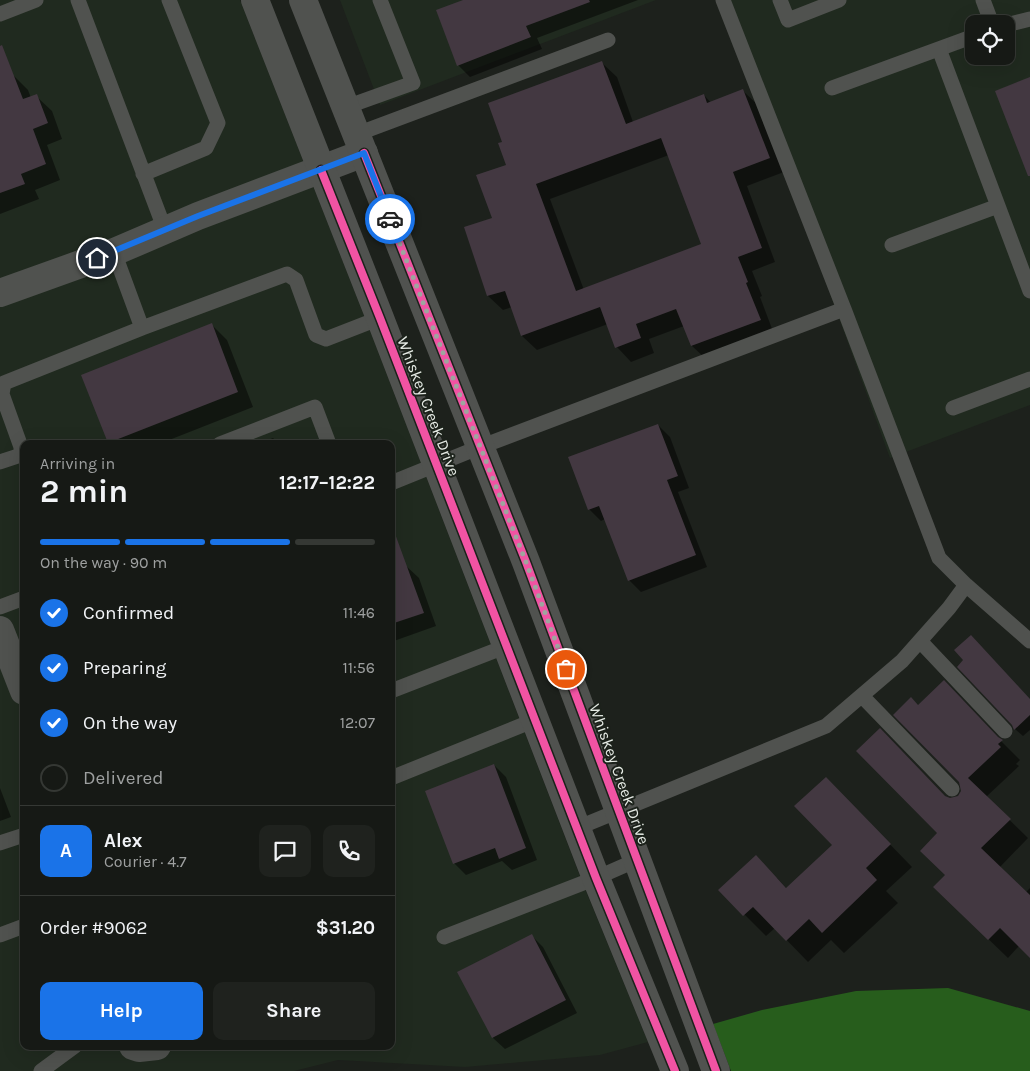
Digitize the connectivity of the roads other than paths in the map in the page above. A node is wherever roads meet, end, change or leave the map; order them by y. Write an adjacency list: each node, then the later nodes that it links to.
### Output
1 (36, 0): 11 (lane)
2 (78, 0): 22 (lane)
3 (169, 0): 22 (lane)
4 (255, 0): 21 (street, Whiskey Creek Drive)
5 (303, 0): 19 (street, Whiskey Creek Drive)
6 (380, 0): 19 (lane)
7 (723, 0): 29 (lane)
8 (780, 0): 9 (lane)
9 (839, 0)
10 (983, 0): 12 (lane)
11 (0, 14)
12 (989, 15)
13 (1030, 19): 14 (lane)
14 (1015, 23)
15 (965, 39): 17 (lane)
16 (608, 40): 20 (lane)
17 (939, 49): 18 (lane); 23 (lane)
18 (832, 88)
19 (346, 107): 20 (street, Whiskey Creek Drive)
20 (360, 143): 21 (street); 37 (street, Whiskey Creek Drive)
21 (321, 170): 24 (street); 30 (street, Whiskey Creek Drive)
22 (143, 174): 24 (lane)
23 (998, 206): 25 (lane); 27 (lane)
24 (164, 230): 26 (street)
25 (892, 245)
26 (114, 252): 28 (street); 31 (lane)
27 (1030, 290)
28 (0, 292)
29 (844, 309): 37 (lane); 42 (lane)
30 (380, 318): 31 (lane); 40 (street, Whiskey Creek Drive)
31 (142, 328): 36 (lane)
32 (1030, 379): 33 (lane)
33 (953, 408)
34 (230, 440): 35 (lane)
35 (327, 440)
36 (20, 444)
37 (480, 447): 40 (lane); 56 (street, Whiskey Creek Drive)
38 (20, 455): 39 (lane)
39 (0, 462)
40 (437, 465): 41 (lane); 48 (street, Whiskey Creek Drive)
41 (395, 481)
42 (966, 585): 46 (lane); 47 (lane)
43 (20, 600): 44 (lane)
44 (0, 607)
45 (0, 630): 49 (street)
46 (920, 641): 51 (lane); 53 (lane)
47 (1030, 641)
48 (506, 646): 50 (lane); 52 (street, Whiskey Creek Drive)
49 (20, 681)
50 (395, 689)
51 (862, 696): 55 (lane); 56 (lane)
52 (535, 720): 54 (lane); 57 (street, Whiskey Creek Drive)
53 (1005, 731)
54 (395, 776)
55 (952, 788)
56 (619, 812): 57 (lane); 60 (street, Whiskey Creek Drive)
57 (577, 828): 61 (street, Whiskey Creek Drive)
58 (20, 836): 59 (lane)
59 (0, 844)
60 (637, 860): 61 (lane); 68 (street, Whiskey Creek Drive)
61 (596, 878): 64 (lane); 67 (street, Whiskey Creek Drive)
62 (20, 928): 63 (lane)
63 (0, 935)
64 (444, 937)
65 (70, 1050): 66 (lane)
66 (41, 1071)
67 (675, 1071)
68 (716, 1071)

